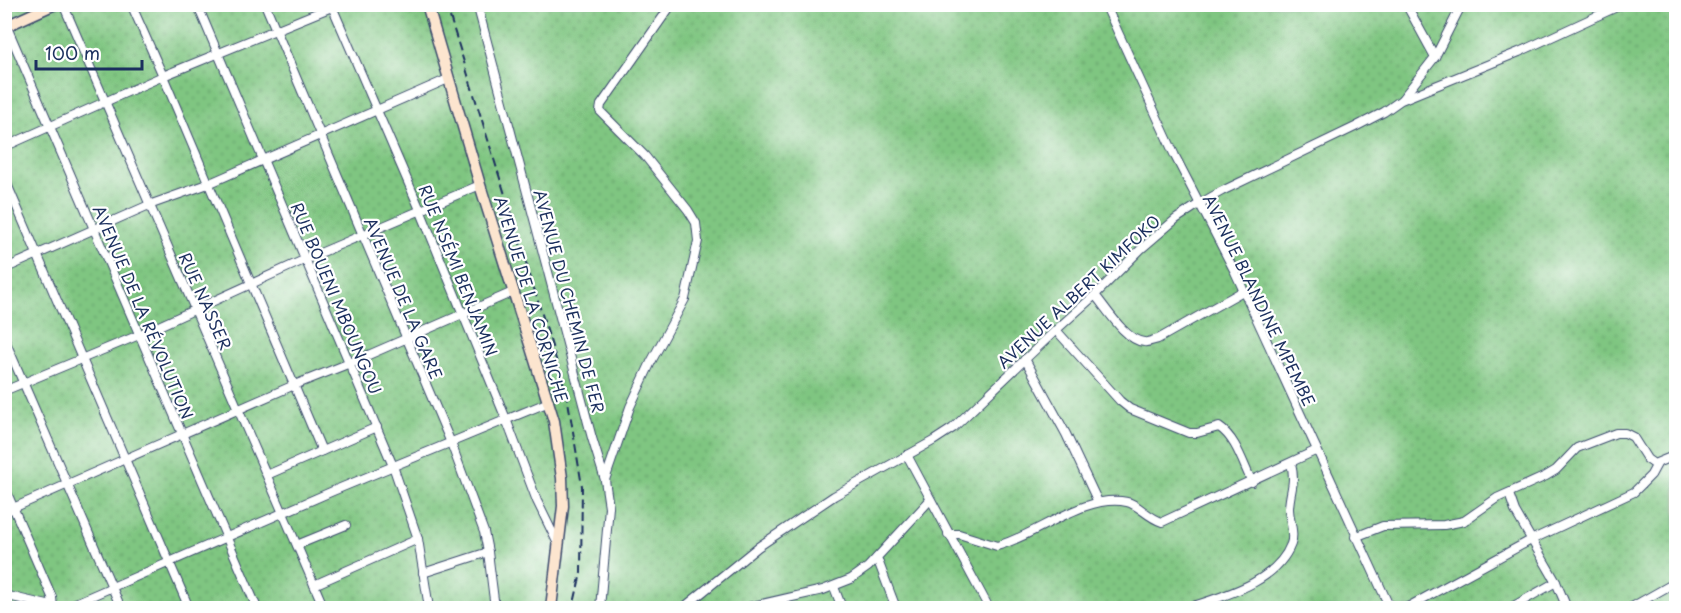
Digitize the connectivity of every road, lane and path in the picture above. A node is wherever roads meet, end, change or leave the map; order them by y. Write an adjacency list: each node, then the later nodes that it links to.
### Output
1 (55, 4): 14 (street)
2 (63, 4): 21 (street, RUE NASSER)
3 (131, 4): 18 (street)
4 (197, 4): 16 (street, RUE BOUENI MBOUNGOU)
5 (265, 4): 15 (street, AVENUE DE LA GARE)
6 (427, 4): 19 (street, AVENUE DE LA CORNICHE)
7 (477, 4): 69 (street, AVENUE DU CHEMIN DE FER)
8 (672, 4): 69 (street)
9 (1105, 4): 30 (street, AVENUE BLANDINE MPEMBE)
10 (1406, 4): 17 (street)
11 (1462, 4): 17 (street)
12 (1623, 4): 20 (street, AVENUE ALBERT KIMFOKO)
13 (334, 5): 15 (street); 22 (street, RUE NSÉMI BENJAMIN)
14 (5, 25): 23 (street, AVENUE DE LA RÉVOLUTION)
15 (276, 30): 16 (street); 24 (street, AVENUE DE LA GARE)
16 (218, 55): 18 (street); 26 (street, RUE BOUENI MBOUNGOU)
17 (1435, 57): 20 (street)
18 (163, 76): 21 (street); 28 (street)
19 (448, 78): 22 (street); 29 (street, AVENUE DE LA CORNICHE)
20 (1401, 100): 30 (street, AVENUE ALBERT KIMFOKO)
21 (105, 102): 23 (street); 31 (street, RUE NASSER)
22 (376, 109): 24 (street); 32 (street, RUE NSÉMI BENJAMIN)
23 (50, 128): 25 (street); 33 (street, AVENUE DE LA RÉVOLUTION)
24 (321, 134): 26 (street); 34 (street, AVENUE DE LA GARE)
25 (4, 147)
26 (263, 159): 28 (street); 36 (street, RUE BOUENI MBOUNGOU)
27 (4, 177): 35 (street)
28 (208, 184): 31 (street); 38 (street)
29 (480, 185): 32 (street); 40 (street, AVENUE DE LA CORNICHE)
30 (1199, 204): 39 (street, AVENUE BLANDINE MPEMBE); 41 (street, AVENUE ALBERT KIMFOKO)
31 (149, 205): 33 (street); 42 (street, RUE NASSER)
32 (421, 212): 34 (street); 43 (street, RUE NSÉMI BENJAMIN)
33 (95, 230): 35 (street); 45 (street, AVENUE DE LA RÉVOLUTION)
34 (364, 235): 36 (street); 47 (street, AVENUE DE LA GARE)
35 (38, 255): 37 (street); 48 (street)
36 (306, 259): 38 (street); 50 (street, RUE BOUENI MBOUNGOU)
37 (4, 270)
38 (251, 283): 42 (street); 52 (street)
39 (1243, 291): 41 (street); 60 (street, AVENUE BLANDINE MPEMBE)
40 (513, 292): 43 (street); 54 (street, AVENUE DE LA CORNICHE)
41 (1095, 295): 44 (street, AVENUE ALBERT KIMFOKO)
42 (195, 308): 45 (street); 55 (street, RUE NASSER)
43 (462, 314): 47 (street); 56 (street, RUE NSÉMI BENJAMIN)
44 (1056, 330): 49 (street, AVENUE ALBERT KIMFOKO); 70 (street)
45 (139, 334): 48 (street); 58 (street, AVENUE DE LA RÉVOLUTION)
46 (4, 338): 51 (street)
47 (406, 338): 50 (street); 59 (street, AVENUE DE LA GARE)
48 (82, 358): 51 (street); 64 (street)
49 (1025, 359): 62 (street, AVENUE ALBERT KIMFOKO); 75 (street)
50 (350, 363): 52 (street); 57 (street, RUE BOUENI MBOUNGOU)
51 (24, 382): 53 (street); 71 (street)
52 (292, 386): 55 (street); 61 (street)
53 (4, 391)
54 (549, 402): 56 (street); 86 (street, AVENUE DE LA CORNICHE)
55 (239, 411): 58 (street); 68 (street, RUE NASSER)
56 (506, 419): 59 (street); 86 (street, RUE NSÉMI BENJAMIN)
57 (377, 427): 61 (street); 67 (street, RUE BOUENI MBOUNGOU)
58 (182, 435): 64 (street); 82 (street, AVENUE DE LA RÉVOLUTION)
59 (451, 443): 67 (street); 87 (street, AVENUE DE LA GARE)
60 (1317, 450): 65 (street); 81 (street, AVENUE BLANDINE MPEMBE)
61 (322, 451): 68 (street)
62 (907, 455): 74 (street); 106 (street, AVENUE ALBERT KIMFOKO)
63 (1677, 455): 66 (street)
64 (125, 459): 71 (street); 89 (street)
65 (1291, 463): 70 (street); 111 (street)
66 (1657, 464): 73 (street); 84 (street)
67 (393, 466): 78 (street); 83 (street, RUE BOUENI MBOUNGOU)
68 (267, 475): 78 (street, RUE NASSER)
69 (605, 480): 105 (street, AVENUE DU CHEMIN DE FER)
70 (1252, 482): 75 (street)
71 (68, 483): 76 (street); 94 (street)
72 (4, 486): 76 (street)
73 (1509, 494): 81 (street); 84 (street)
74 (930, 500): 80 (street); 88 (street)
75 (1098, 502): 80 (street)
76 (14, 508): 77 (street); 97 (street)
77 (4, 512)
78 (283, 513): 82 (street); 85 (street, RUE NASSER)
79 (346, 525): 85 (street)
80 (948, 534): 110 (street)
81 (1356, 537): 112 (street, AVENUE BLANDINE MPEMBE)
82 (226, 538): 89 (street); 100 (street, AVENUE DE LA RÉVOLUTION)
83 (418, 539): 90 (street, RUE BOUENI MBOUNGOU); 93 (street)
84 (1531, 540): 91 (street); 113 (street)
85 (297, 545): 93 (street, RUE NASSER)
86 (560, 547): 104 (street, AVENUE DE LA CORNICHE)
87 (488, 552): 90 (street); 103 (street, AVENUE DE LA GARE)
88 (877, 558): 95 (street); 109 (street)
89 (170, 563): 94 (street); 99 (street)
90 (423, 573): 102 (street, RUE BOUENI MBOUNGOU)
91 (1556, 582): 114 (street); 115 (street)
92 (1677, 582): 116 (street)
93 (314, 585): 101 (street, RUE NASSER)
94 (113, 587): 97 (street); 98 (street)
95 (834, 587): 107 (street); 108 (street)
96 (4, 595): 97 (street)
97 (58, 608)
98 (121, 609)
99 (189, 609)
100 (257, 609)
101 (324, 609)
102 (429, 609)
103 (495, 609)
104 (551, 609)
105 (600, 609)
106 (683, 609)
107 (744, 609)
108 (842, 609)
109 (896, 609)
110 (989, 609)
111 (1188, 609)
112 (1390, 609)
113 (1406, 609)
114 (1510, 609)
115 (1567, 609)
116 (1630, 609)

